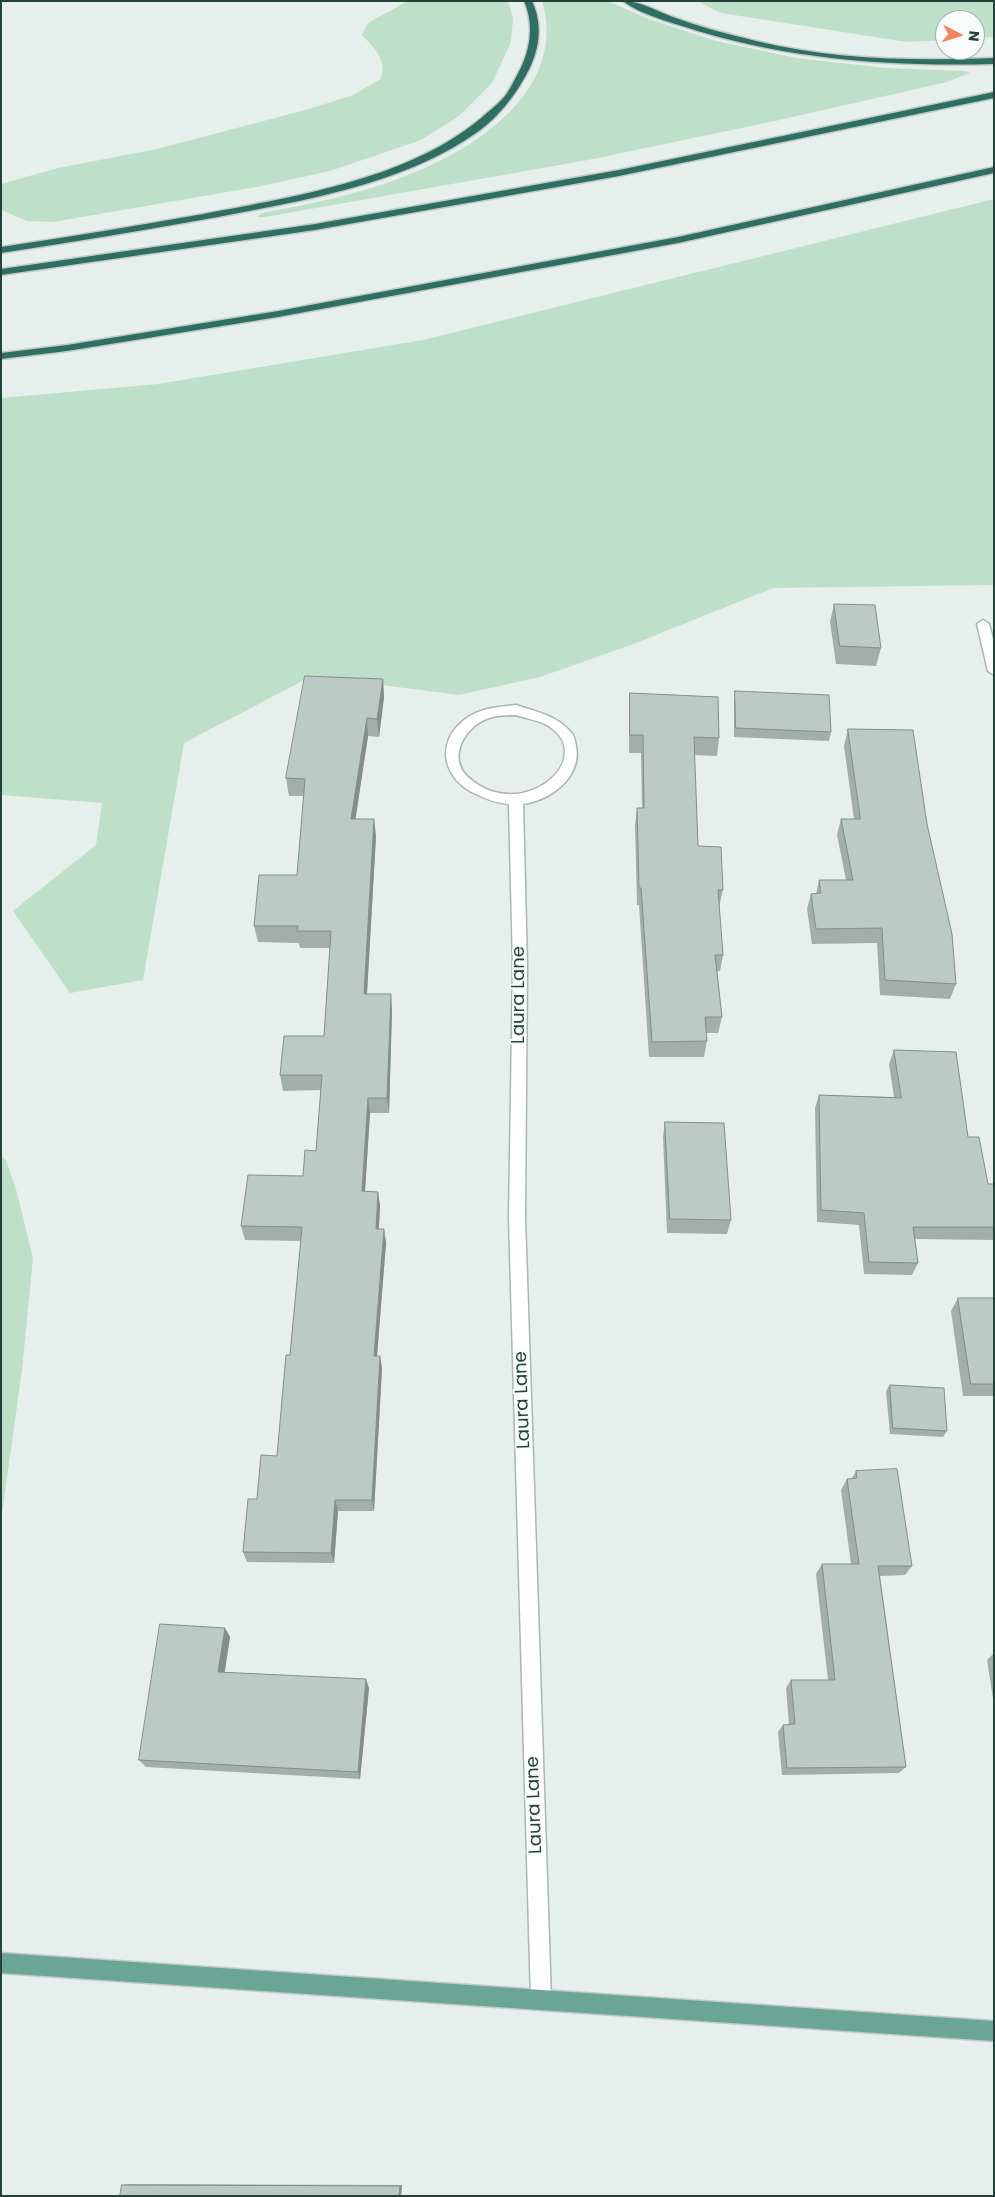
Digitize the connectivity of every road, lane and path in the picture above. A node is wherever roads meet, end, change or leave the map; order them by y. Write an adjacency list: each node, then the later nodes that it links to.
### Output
1 (528, 1): 6 (highway)
2 (627, 1): 3 (highway)
3 (994, 61)
4 (994, 95): 7 (highway)
5 (994, 170): 8 (highway)
6 (1, 250)
7 (1, 272)
8 (1, 356)
9 (984, 624): 10 (street)
10 (994, 671)
11 (516, 799): 11 (street); 13 (street, Laura Lane)
12 (1, 1963): 13 (main road)
13 (541, 2000): 14 (main road)
14 (994, 2031)

